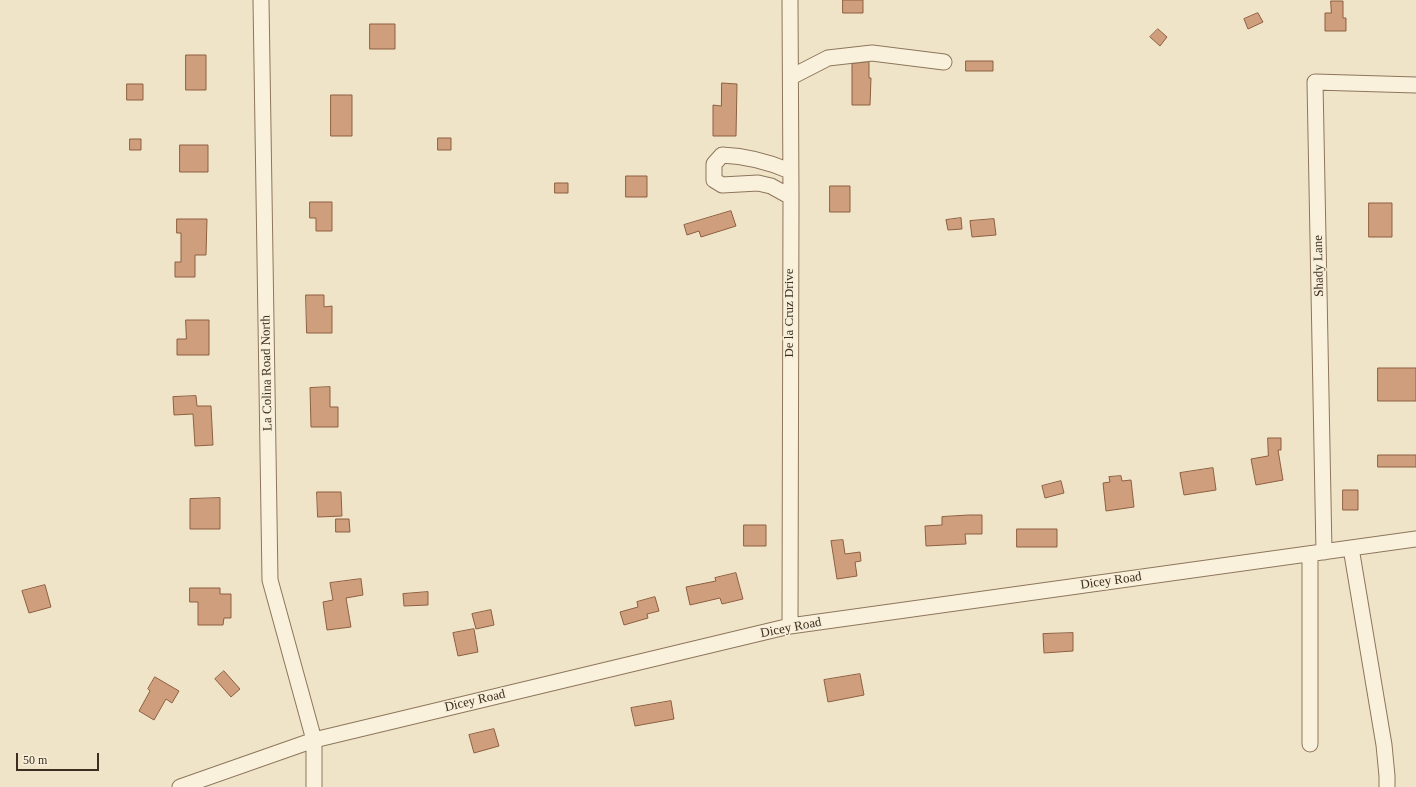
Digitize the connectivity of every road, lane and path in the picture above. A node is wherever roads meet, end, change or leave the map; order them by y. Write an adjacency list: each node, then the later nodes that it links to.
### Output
1 (261, 0): 12 (street, La Colina Road North)
2 (790, 0): 4 (street, De la Cruz Drive)
3 (944, 62): 4 (street)
4 (791, 77): 6 (street, De la Cruz Drive)
5 (1416, 85): 10 (street, Shady Lane)
6 (790, 171): 7 (street, De la Cruz Drive); 7 (street)
7 (791, 197): 11 (street, De la Cruz Drive)
8 (1416, 539): 9 (street, Dicey Road)
9 (1351, 548): 10 (street, Dicey Road); 16 (street)
10 (1317, 553): 11 (street, Dicey Road); 13 (street)
11 (790, 626): 12 (street, Dicey Road)
12 (314, 740): 14 (street, Dicey Road); 15 (street, La Colina Road North)
13 (1310, 744)
14 (180, 787)
15 (314, 787)
16 (1387, 787)

